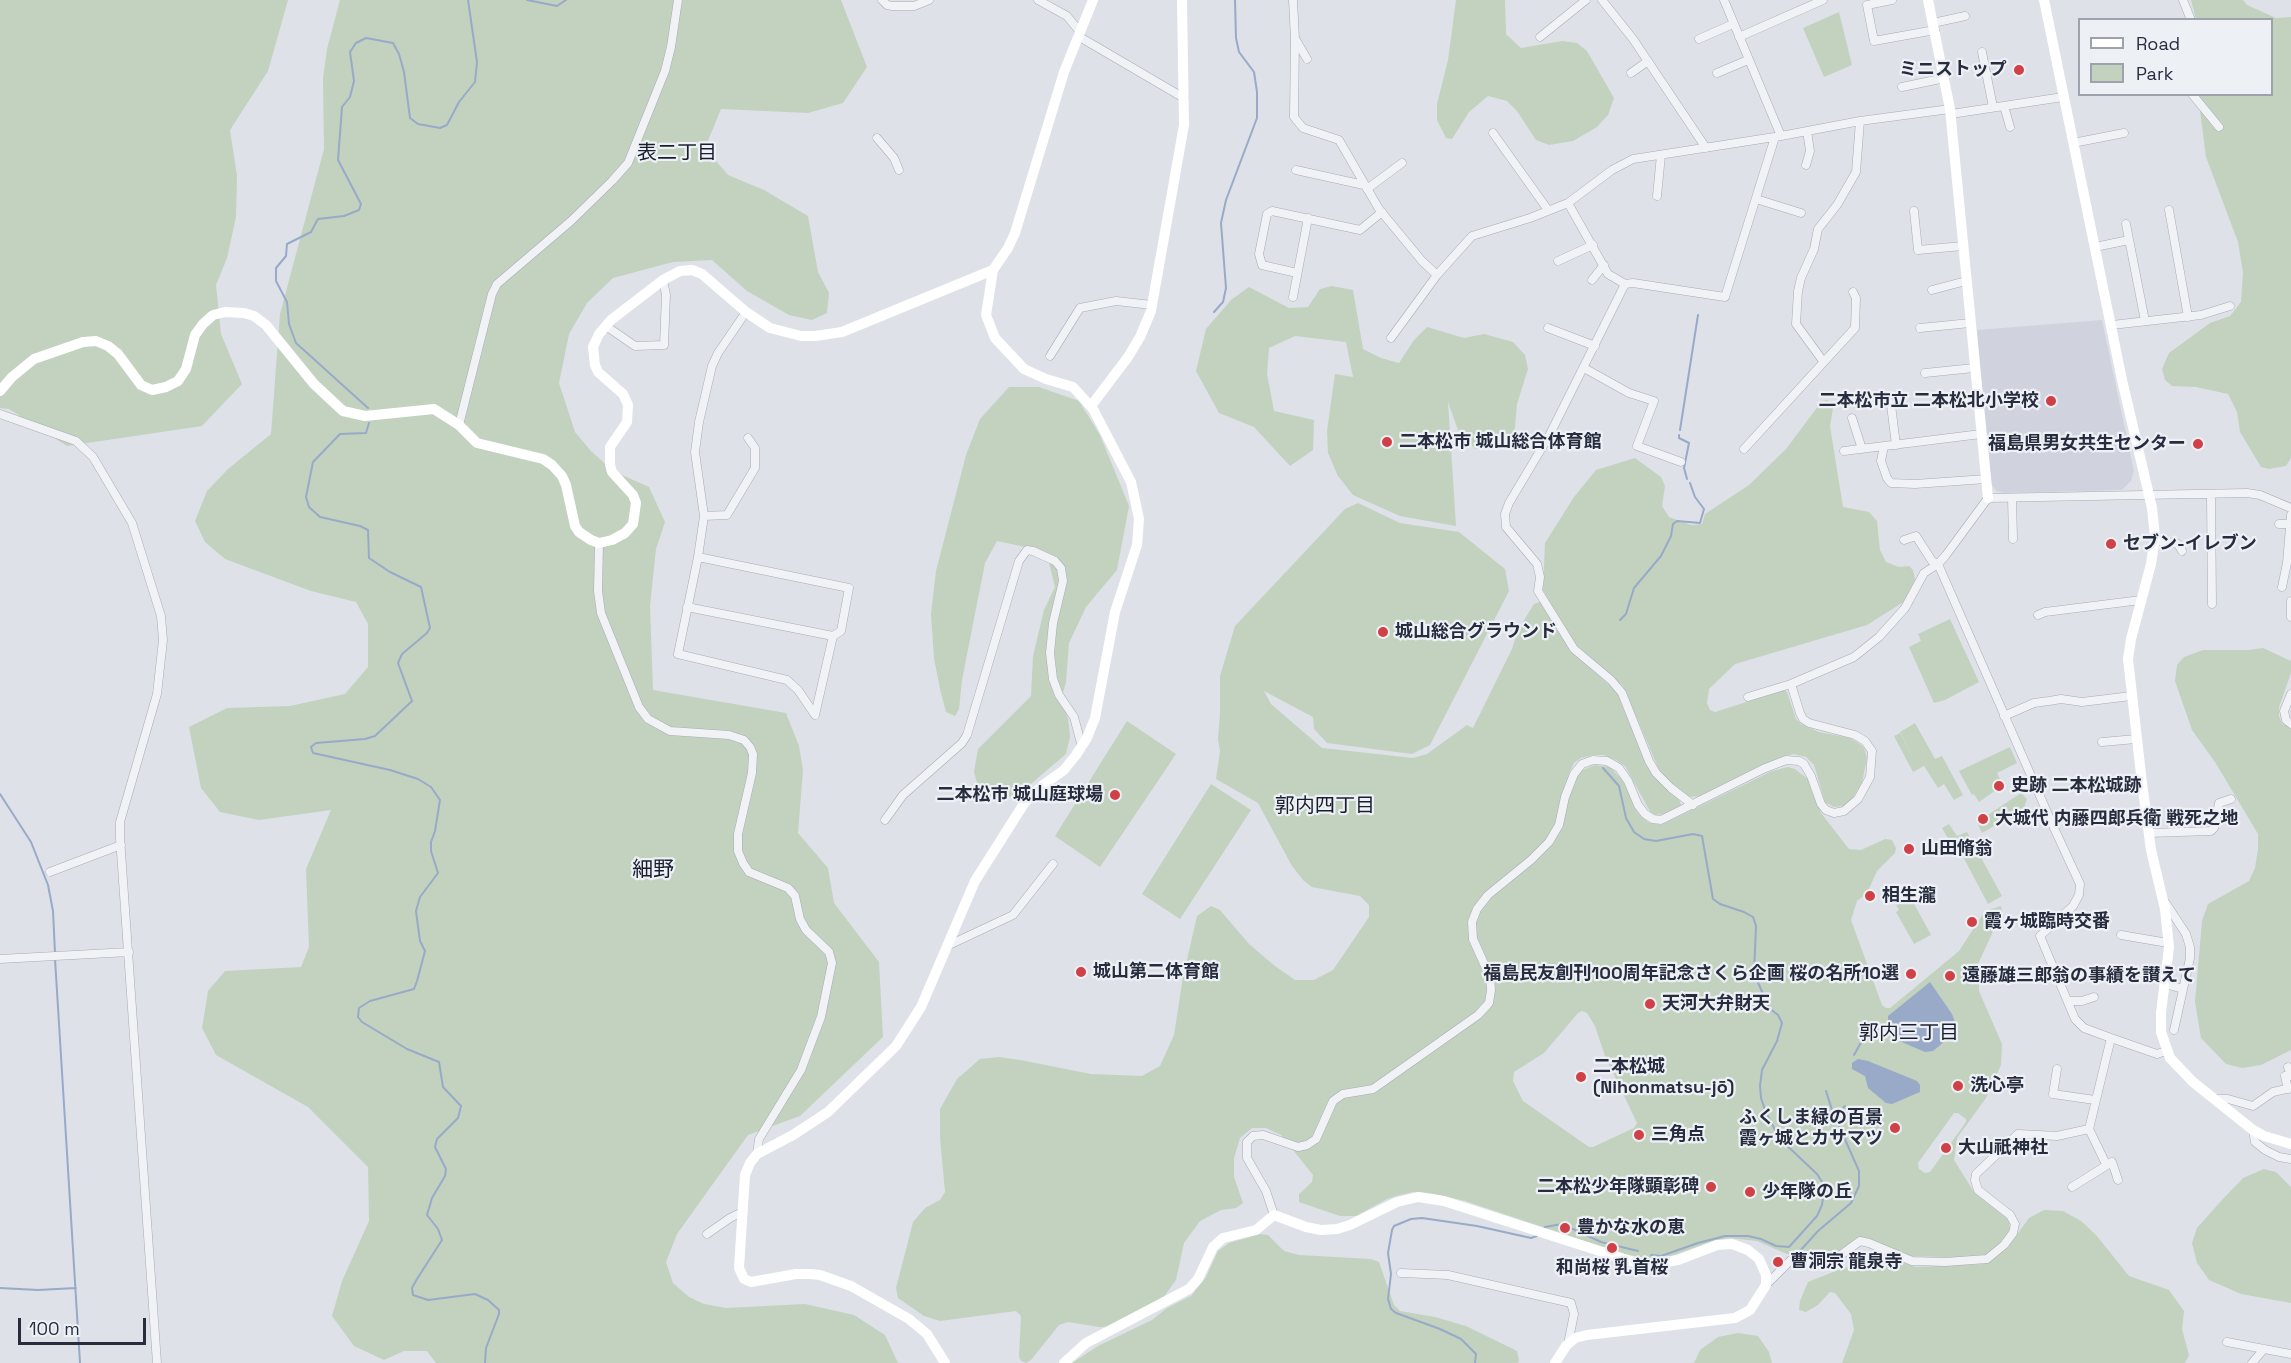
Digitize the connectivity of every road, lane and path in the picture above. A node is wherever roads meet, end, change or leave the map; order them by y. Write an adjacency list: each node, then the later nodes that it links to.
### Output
1 (678, 0): 103 (street)
2 (882, 0): 3 (street)
3 (929, 0)
4 (1038, 0): 20 (street)
5 (1093, 0): 20 (street)
6 (1182, 0): 35 (street)
7 (1293, 0): 23 (street)
8 (1587, 0): 21 (street)
9 (1602, 0): 28 (street)
10 (1724, 0): 18 (street)
11 (1823, 0): 22 (street)
12 (1892, 0): 19 (street)
13 (1928, 0): 19 (street)
14 (2044, 0): 34 (street)
15 (2183, 0): 17 (street)
16 (1965, 16): 19 (street)
17 (2190, 18)
18 (1733, 24): 22 (street); 24 (street)
19 (1934, 26): 31 (street)
20 (1079, 34): 35 (street); 71 (street)
21 (1540, 37)
22 (1739, 37): 27 (street)
23 (1295, 39): 26 (street); 54 (street)
24 (1699, 39)
25 (1982, 52): 37 (street)
26 (1307, 59)
27 (1748, 60): 30 (street); 45 (street)
28 (1647, 61): 29 (street); 48 (street)
29 (1631, 73)
30 (1717, 74)
31 (1945, 78): 32 (street); 38 (street)
32 (1902, 87)
33 (2194, 96): 41 (street)
34 (2063, 97): 36 (street); 47 (street)
35 (1184, 98): 81 (street)
36 (2004, 106): 37 (street); 40 (street)
37 (1993, 107): 38 (street)
38 (1951, 111): 39 (street); 67 (street)
39 (1860, 121): 42 (street); 94 (street)
40 (2010, 127)
41 (2219, 127)
42 (1807, 131): 45 (street); 51 (street)
43 (1494, 133): 58 (street)
44 (2124, 133): 47 (street)
45 (1778, 136): 48 (street); 56 (street)
46 (877, 138): 52 (street)
47 (2073, 143): 68 (street)
48 (1706, 148): 49 (street)
49 (1661, 154): 55 (street); 57 (street)
50 (1402, 163): 54 (street)
51 (1806, 165)
52 (899, 170)
53 (1296, 170): 54 (street)
54 (1365, 187): 61 (street)
55 (1657, 196)
56 (1756, 199): 62 (street); 77 (street)
57 (1568, 203): 58 (street); 66 (street)
58 (1548, 210): 73 (street)
59 (2169, 210): 84 (street)
60 (1914, 211): 67 (street)
61 (1382, 212): 63 (street); 73 (street)
62 (1801, 213)
63 (1308, 218): 72 (street); 72 (street)
64 (2126, 224): 65 (street)
65 (2129, 240): 68 (street); 85 (street)
66 (1593, 245): 69 (street); 70 (street)
67 (1963, 246): 76 (street)
68 (2095, 247): 87 (street)
69 (1558, 261)
70 (1604, 265): 75 (street); 77 (street)
71 (993, 270): 83 (street); 100 (street)
72 (1297, 273): 80 (street)
73 (1437, 275): 91 (street)
74 (663, 280): 83 (street); 88 (street); 88 (street)
75 (1592, 280)
76 (1966, 281): 78 (street); 86 (street)
77 (1625, 284): 92 (street)
78 (1932, 290)
79 (1853, 292): 94 (street)
80 (1293, 297)
81 (1152, 305): 93 (street); 100 (street)
82 (2230, 306): 84 (street)
83 (746, 312): 119 (street)
84 (2188, 317): 85 (street)
85 (2145, 321): 87 (street)
86 (1970, 323): 90 (street); 96 (street)
87 (2112, 325): 113 (street)
88 (606, 326): 125 (street)
89 (1548, 328): 92 (street)
90 (1920, 328)
91 (1390, 338)
92 (1595, 346): 95 (street)
93 (1050, 356)
94 (1823, 360): 108 (street)
95 (1584, 368): 111 (street); 147 (street)
96 (1974, 368): 97 (street); 104 (street)
97 (1925, 373)
98 (0, 391): 103 (street)
99 (1886, 397): 106 (street)
100 (1091, 406): 145 (street)
101 (0, 414): 150 (street)
102 (1863, 418): 109 (street)
103 (459, 425): 125 (street)
104 (1981, 434): 106 (street); 112 (street)
105 (748, 438): 119 (street)
106 (1896, 445): 107 (street)
107 (1884, 446): 109 (street); 112 (street)
108 (1744, 449)
109 (1862, 449): 110 (street)
110 (1844, 451)
111 (1681, 462)
112 (1986, 479): 115 (street)
113 (2150, 494): 114 (street); 116 (street); 124 (street)
114 (2211, 495): 117 (street); 132 (street)
115 (1988, 498): 116 (street); 128 (street)
116 (2012, 498): 122 (street)
117 (2291, 508)
118 (2291, 515): 121 (street)
119 (704, 516): 127 (street)
120 (2279, 524): 121 (street)
121 (2289, 524): 129 (street)
122 (2013, 539)
123 (1904, 540): 128 (street)
124 (2154, 540): 126 (street); 130 (street)
125 (599, 543): 175 (street)
126 (2182, 550)
127 (698, 558): 133 (street); 136 (street)
128 (1938, 564): 137 (street); 141 (street)
129 (2282, 587)
130 (2141, 600): 134 (street); 139 (street)
131 (2291, 602): 135 (street)
132 (2212, 604)
133 (687, 607): 136 (street); 136 (street)
134 (2038, 615)
135 (2291, 617)
136 (833, 636)
137 (1791, 684): 140 (street); 147 (street)
138 (2291, 694): 142 (street)
139 (2131, 696): 141 (street); 143 (street)
140 (1748, 697)
141 (2004, 716): 162 (street)
142 (2291, 724)
143 (2136, 739): 144 (street); 149 (street)
144 (2102, 742)
145 (1082, 747): 148 (street); 156 (street)
146 (2231, 799): 149 (street)
147 (1693, 805): 181 (street)
148 (885, 820)
149 (2149, 833): 153 (street)
150 (121, 845): 152 (street); 157 (street)
151 (1053, 864): 156 (street)
152 (50, 872)
153 (2163, 898): 155 (street); 160 (street)
154 (2121, 935): 155 (street)
155 (2168, 943): 159 (street)
156 (947, 946): 175 (street)
157 (129, 952): 158 (street); 189 (street)
158 (0, 959)
159 (2164, 984): 160 (street); 165 (street)
160 (2183, 989): 163 (street)
161 (2094, 997): 162 (street)
162 (2068, 1001): 164 (street)
163 (2174, 1030)
164 (2111, 1038): 165 (street); 171 (street)
165 (2166, 1052): 170 (street)
166 (2288, 1067): 168 (street)
167 (2057, 1069): 171 (street)
168 (2288, 1076): 169 (street)
169 (2289, 1088): 170 (street)
170 (2214, 1099): 173 (street)
171 (2095, 1100): 172 (street)
172 (2089, 1129): 177 (street); 184 (street)
173 (2253, 1130): 174 (street); 176 (street)
174 (2291, 1144)
175 (757, 1154): 180 (street)
176 (2291, 1159)
177 (2106, 1164): 178 (street); 179 (street)
178 (2118, 1180)
179 (2072, 1187)
180 (742, 1212): 182 (street); 190 (street)
181 (1274, 1215): 184 (street); 191 (street)
182 (707, 1234)
183 (1401, 1273): 186 (street)
184 (1766, 1285): 186 (street)
185 (2227, 1342): 187 (street)
186 (1568, 1344): 192 (street)
187 (2264, 1349): 188 (street); 193 (street)
188 (2291, 1354)
189 (157, 1363)
190 (945, 1363)
191 (1064, 1363)
192 (1555, 1363)
193 (2252, 1363)

